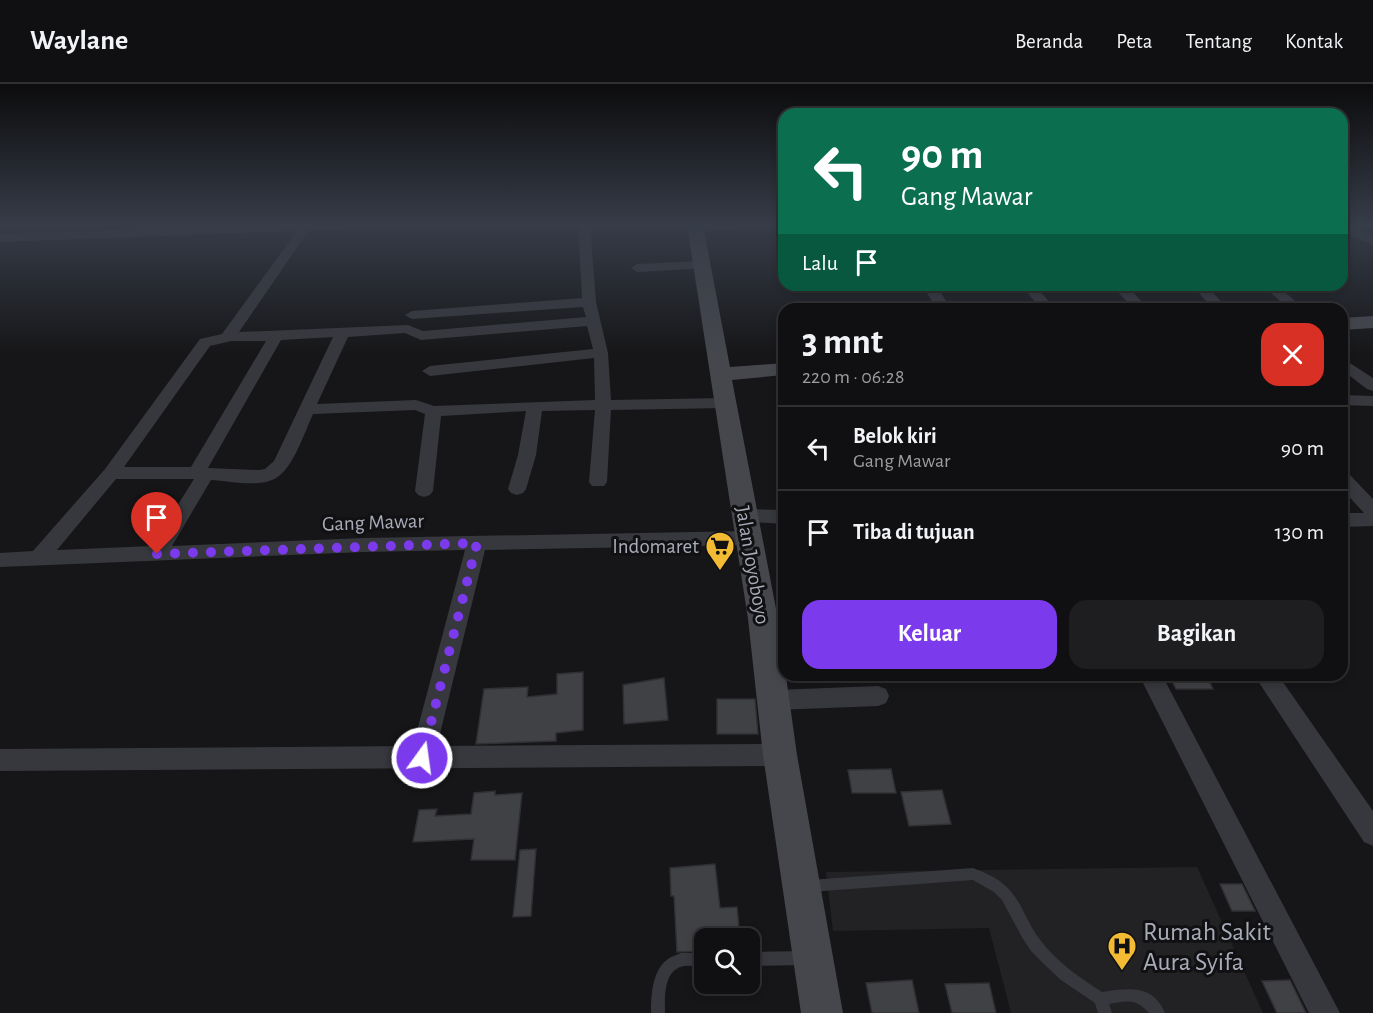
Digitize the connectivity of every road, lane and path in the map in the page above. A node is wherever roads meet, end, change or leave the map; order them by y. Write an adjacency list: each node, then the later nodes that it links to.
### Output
1 (279, 268): 19 (street)
2 (587, 268): 8 (street)
3 (704, 268): 24 (main road, Jalan Joyoboyo)
4 (1033, 291): 9 (street)
5 (1124, 291): 10 (street)
6 (1204, 291): 11 (street)
7 (1276, 291): 12 (street)
8 (589, 302): 13 (street); 14 (street)
9 (1042, 303)
10 (1136, 303)
11 (1216, 303)
12 (1290, 303)
13 (412, 315)
14 (592, 321): 17 (street); 20 (street)
15 (1373, 322): 16 (main road)
16 (1348, 324)
17 (343, 331): 18 (street); 31 (street)
18 (276, 336): 19 (street); 34 (street)
19 (228, 337): 33 (street)
20 (601, 353): 23 (street); 29 (street)
21 (1348, 367): 25 (street)
22 (778, 369): 24 (main road)
23 (429, 371)
24 (722, 374): 28 (main road, Jalan Joyoboyo)
25 (1373, 386)
26 (1348, 400): 27 (street)
27 (1373, 401)
28 (726, 403): 29 (street); 43 (main road, Jalan Joyoboyo)
29 (603, 405): 30 (street); 35 (street)
30 (535, 406): 32 (street); 37 (street)
31 (307, 409): 32 (street); 34 (street)
32 (433, 411): 38 (street)
33 (111, 473): 34 (street); 46 (street)
34 (201, 473): 45 (street)
35 (598, 482)
36 (1348, 484): 39 (street)
37 (517, 489)
38 (424, 492)
39 (1373, 511)
40 (778, 518): 43 (street, Gang Mawar)
41 (1373, 519): 42 (street)
42 (1348, 520)
43 (746, 527): 44 (street, Gang Mawar); 51 (main road, Jalan Joyoboyo)
44 (477, 543): 45 (street, Gang Mawar); 53 (street)
45 (157, 554): 46 (street, Gang Mawar)
46 (39, 558): 47 (street, Gang Mawar)
47 (0, 560)
48 (1153, 681): 65 (street)
49 (1269, 681): 55 (street)
50 (878, 696): 51 (street)
51 (775, 700): 52 (main road, Jalan Joyoboyo)
52 (780, 755): 53 (street); 56 (main road, Jalan Joyoboyo)
53 (422, 758): 54 (street)
54 (0, 760)
55 (1373, 833)
56 (801, 887): 57 (main road, Jalan Joyoboyo); 60 (lane)
57 (813, 958): 58 (lane); 63 (main road, Jalan Joyoboyo)
58 (760, 959)
59 (694, 960): 62 (lane)
60 (1103, 1006): 64 (lane)
61 (648, 1013): 62 (lane)
62 (658, 1013)
63 (822, 1013)
64 (1158, 1013)
65 (1324, 1013)

